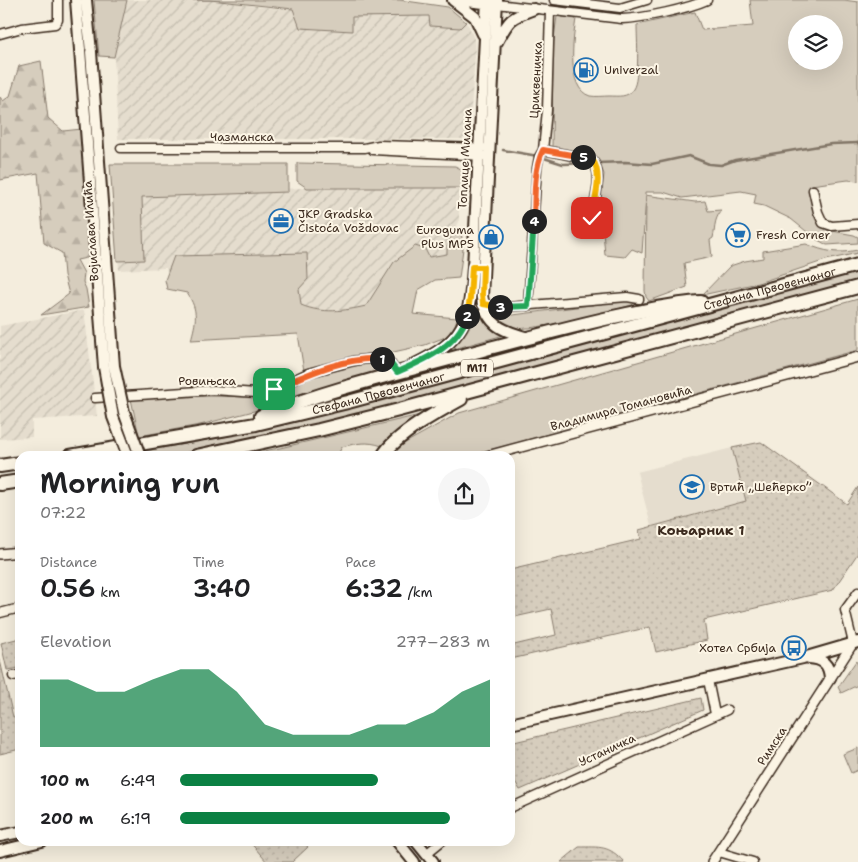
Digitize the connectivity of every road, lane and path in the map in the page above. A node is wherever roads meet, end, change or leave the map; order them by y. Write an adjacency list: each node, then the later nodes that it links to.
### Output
1 (58, 0): 11 (street)
2 (76, 0): 14 (main road, Војислава Илића)
3 (86, 0): 14 (main road, Војислава Илића)
4 (455, 0): 8 (main road); 12 (main road)
5 (554, 0): 6 (street)
6 (647, 0)
7 (707, 0): 10 (street)
8 (492, 2): 9 (street); 12 (main road, Топлице Милана); 13 (main road, Топлице Милана)
9 (534, 9): 10 (street); 13 (main road)
10 (550, 11): 16 (street, Цриквеничка)
11 (0, 34)
12 (484, 38): 17 (main road, Топлице Милана)
13 (495, 45): 17 (main road, Топлице Милана)
14 (86, 51): 35 (main road, Војислава Илића, bridge); 36 (main road, Војислава Илића, bridge)
15 (121, 148): 17 (street, Чазманска)
16 (543, 150): 19 (street); 27 (street, Цриквеничка)
17 (484, 152): 22 (main road, Топлице Милана)
18 (813, 190): 20 (street)
19 (592, 218)
20 (858, 224)
21 (858, 265): 25 (highway, Стефана Првовенчаног / M11)
22 (478, 267): 26 (main road, Топлице Милана); 30 (main road, Топлице Милана)
23 (858, 287): 31 (highway, Стефана Првовенчаног / M11)
24 (639, 299): 27 (street)
25 (727, 300): 28 (highway); 33 (highway, Стефана Првовенчаног / M11)
26 (483, 304): 27 (street); 28 (main road)
27 (528, 306)
28 (529, 338): 30 (highway)
29 (858, 357): 39 (street, Владимира Томановића)
30 (397, 372): 32 (street, Ровињска); 33 (highway)
31 (478, 390): 37 (highway, Стефана Првовенчаног / M11); 38 (highway)
32 (95, 398)
33 (226, 430): 34 (highway, Стефана Првовенчаног / M11)
34 (100, 451)
35 (126, 451)
36 (138, 451)
37 (220, 451)
38 (387, 451)
39 (506, 451)
40 (15, 464): 41 (highway)
41 (0, 466)
42 (15, 482): 43 (highway)
43 (0, 484)
44 (15, 552): 45 (street)
45 (0, 554)
46 (858, 592): 49 (street)
47 (15, 609): 48 (street)
48 (0, 613)
49 (856, 642): 50 (main road); 51 (street, Римска)
50 (803, 658): 51 (main road); 52 (main road)
51 (830, 678): 64 (street, Римска)
52 (708, 680): 54 (street); 55 (main road)
53 (727, 710): 54 (street, Устаничка)
54 (715, 714): 56 (street, Устаничка)
55 (515, 723)
56 (515, 806)
57 (15, 833): 58 (main road)
58 (0, 836)
59 (21, 846): 63 (main road)
60 (401, 846): 66 (main road)
61 (420, 846): 65 (main road)
62 (438, 846): 65 (street)
63 (0, 851)
64 (719, 852): 67 (street, Римска); 68 (street)
65 (429, 858)
66 (414, 862)
67 (712, 862)
68 (753, 862)

